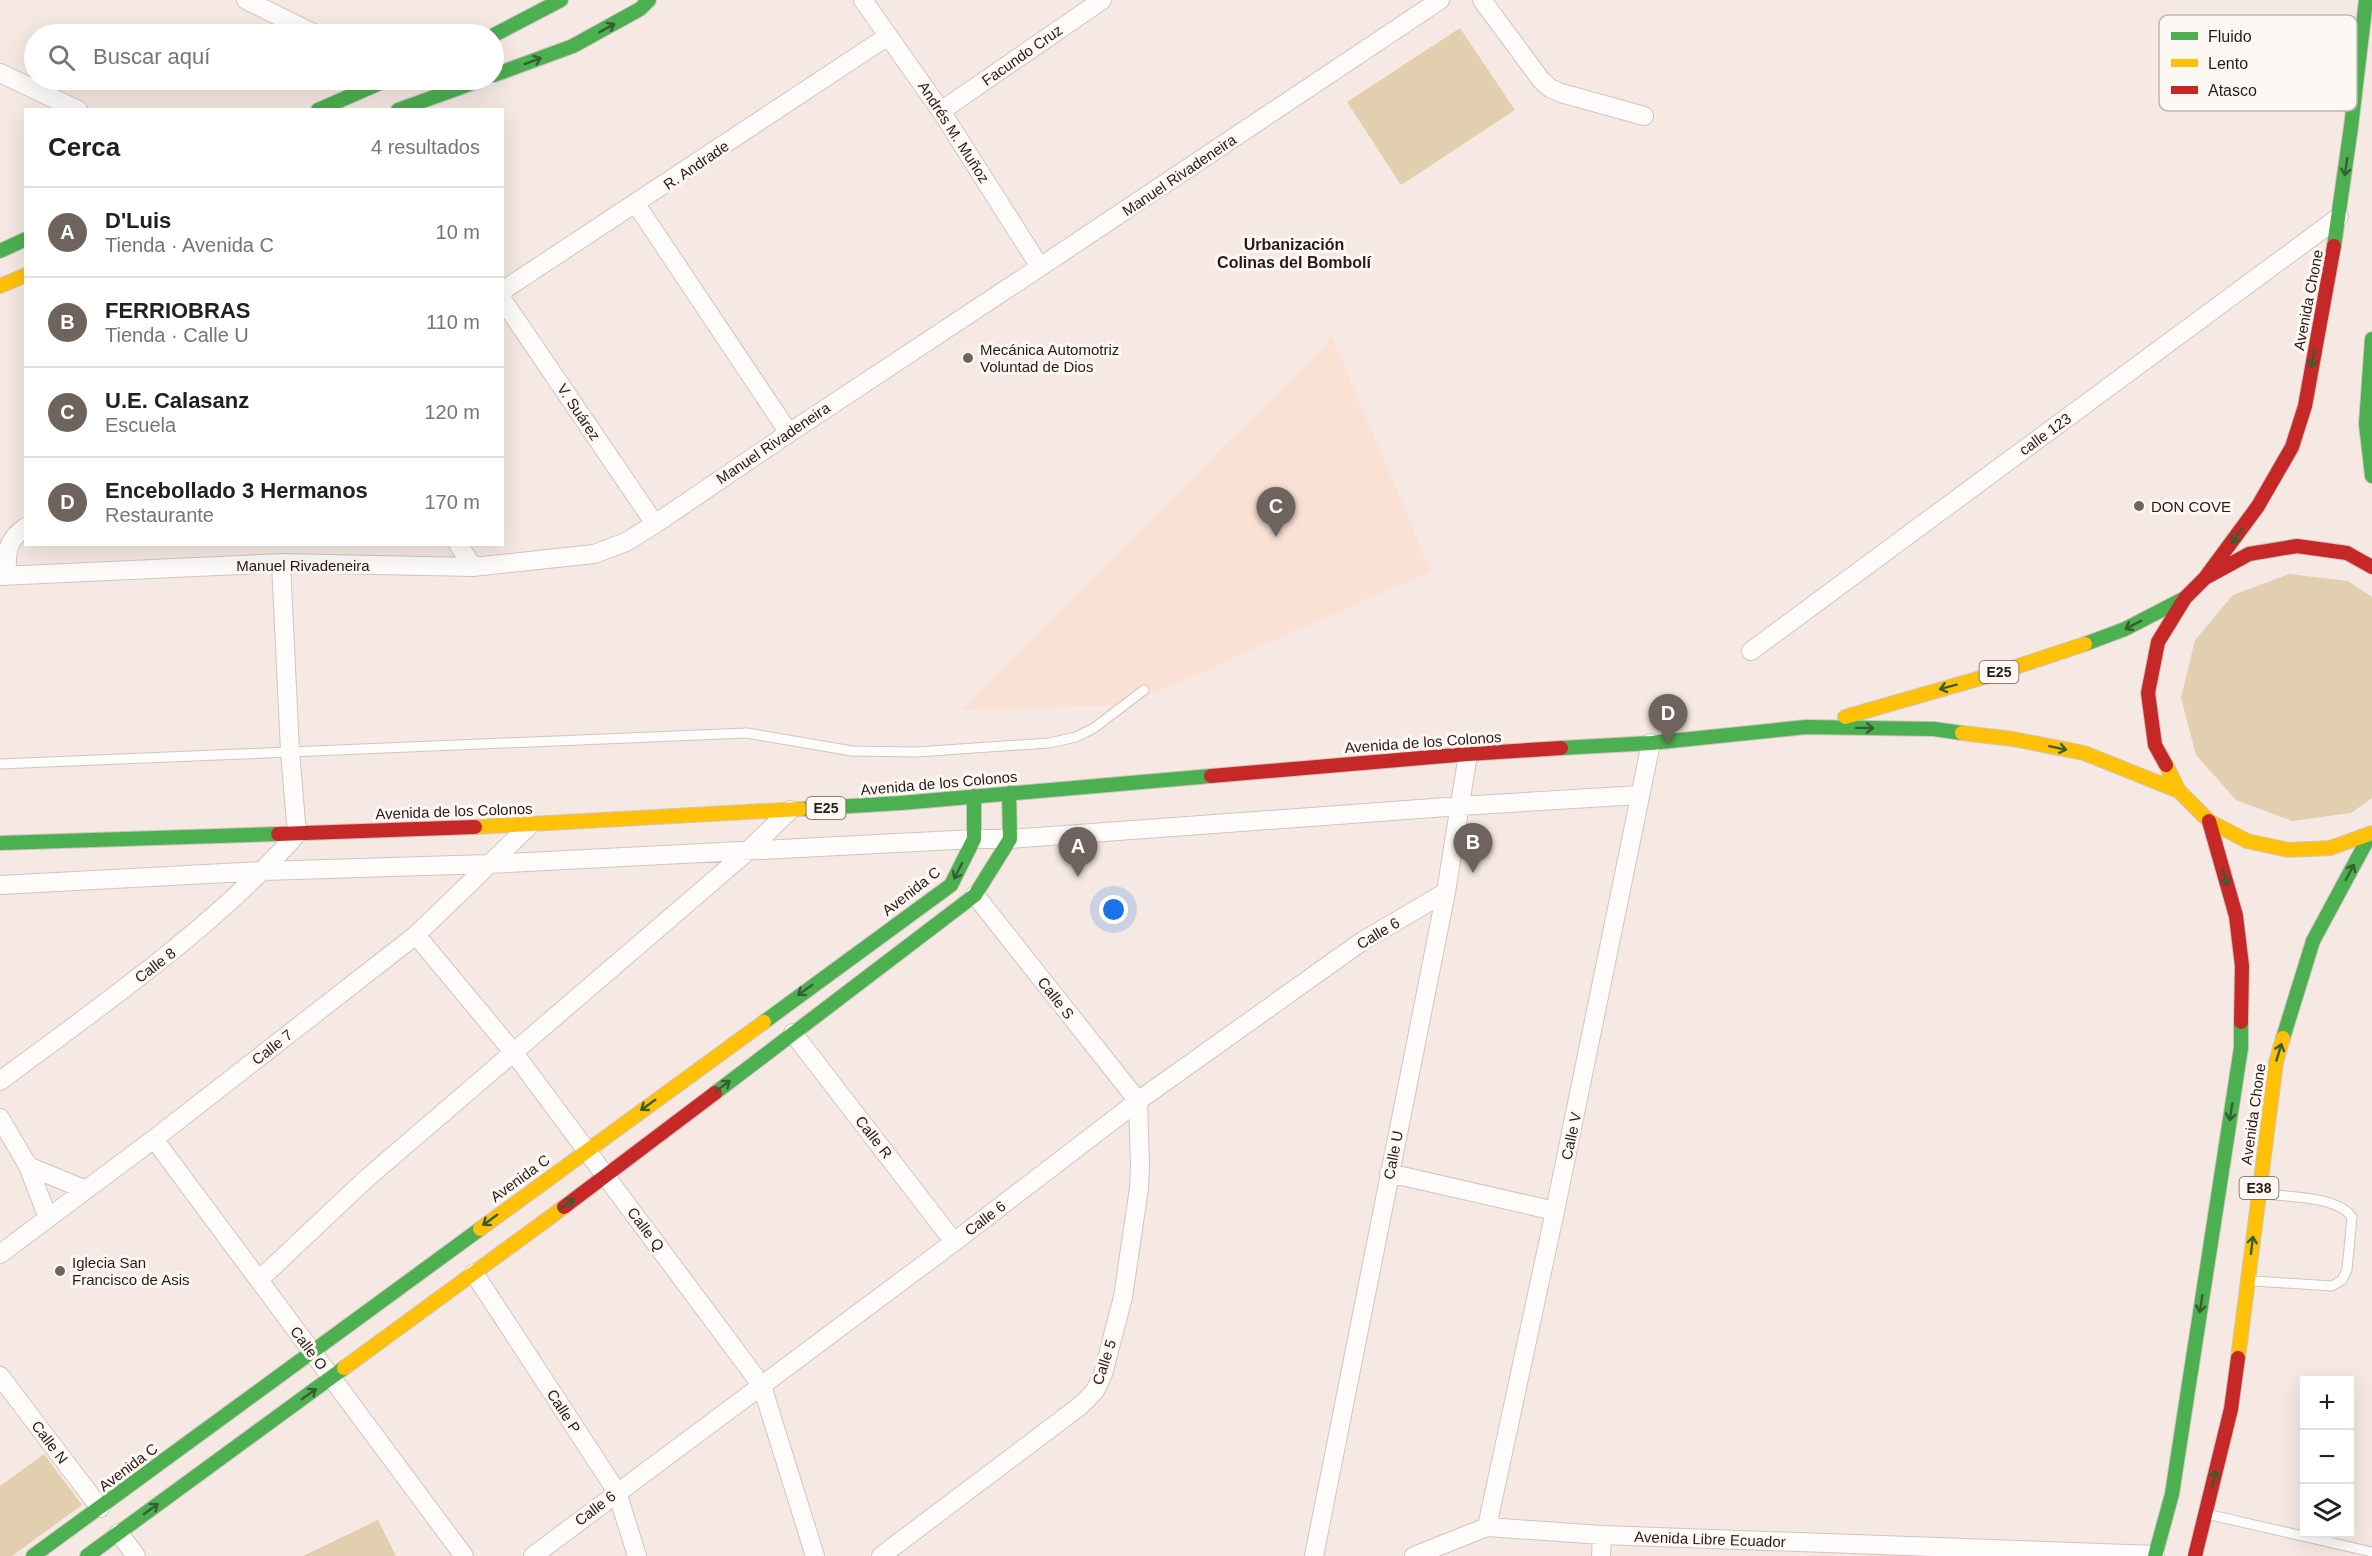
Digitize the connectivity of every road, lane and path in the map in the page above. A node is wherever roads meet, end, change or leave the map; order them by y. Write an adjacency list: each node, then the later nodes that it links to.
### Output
1 (246, 0): 9 (street)
2 (561, 0): 10 (main road)
3 (863, 0): 11 (street, Andrés M. Muñoz)
4 (1102, 0): 22 (street, Facundo Cruz)
5 (1440, 0): 29 (street, Manuel Rivadeneira)
6 (1482, 0): 24 (street)
7 (2366, 0): 13 (main road, Avenida Chone, one-way to 13)
8 (641, 3): 12 (main road, one-way to 8)
9 (295, 24)
10 (504, 30)
11 (888, 36): 22 (street, Andrés M. Muñoz); 25 (street, R. Andrade)
12 (504, 71)
13 (2357, 72)
14 (0, 74): 15 (street)
15 (24, 85)
16 (35, 90): 19 (street)
17 (364, 90): 20 (main road)
18 (453, 90): 21 (main road)
19 (74, 108)
20 (323, 108)
21 (404, 108)
22 (942, 111): 29 (street, Andrés M. Muñoz)
23 (2352, 111): 26 (main road, Avenida Chone, one-way to 26)
24 (1644, 116)
25 (636, 204): 32 (street, R. Andrade); 35 (street)
26 (2339, 217): 44 (main road, Avenida Chone, one-way to 44); 46 (street, calle 123)
27 (24, 240): 28 (main road)
28 (0, 251)
29 (1040, 267): 35 (street, Manuel Rivadeneira)
30 (24, 276): 31 (main road)
31 (0, 286)
32 (504, 290)
33 (504, 302): 37 (street, V. Suárez)
34 (2372, 339): 36 (main road)
35 (789, 433): 37 (street, Manuel Rivadeneira)
36 (2372, 476)
37 (655, 524): 41 (street, Manuel Rivadeneira)
38 (24, 528): 43 (street)
39 (459, 546): 41 (street)
40 (281, 563): 41 (street, Manuel Rivadeneira); 43 (street, Manuel Rivadeneira); 50 (street)
41 (473, 567)
42 (2372, 567): 44 (main road, E25)
43 (3, 576)
44 (2205, 578): 45 (main road, E25)
45 (2185, 598): 48 (main road, Avenida de los Colonos / E25, one-way to 48); 53 (main road, E25)
46 (1751, 651)
47 (1144, 690): 50 (lane)
48 (1806, 727): 49 (main road, Avenida de los Colonos / E25); 53 (main road, Avenida de los Colonos / E25, one-way to 53)
49 (1651, 743): 51 (main road, Avenida de los Colonos / E25); 55 (street, Calle V)
50 (290, 751): 52 (lane); 61 (street)
51 (1468, 754): 54 (main road, Avenida de los Colonos / E25); 57 (street, Calle U)
52 (0, 764)
53 (2180, 791): 59 (main road, E25)
54 (1009, 793): 56 (main road, Avenida de los Colonos / E25); 64 (main road)
55 (1641, 795): 57 (street); 85 (street, Calle V)
56 (974, 796): 58 (main road, Avenida de los Colonos / E25); 63 (main road, Avenida C)
57 (1460, 806): 64 (street); 70 (street, Calle U)
58 (790, 810): 60 (main road, Avenida de los Colonos / E25); 66 (street)
59 (2210, 821): 62 (main road, E25); 115 (main road, Avenida Chone / E38, one-way to 115)
60 (531, 825): 61 (main road, Avenida de los Colonos / E25); 67 (street, Calle 7)
61 (297, 834): 65 (main road, Avenida de los Colonos / E25); 68 (street, Calle 8)
62 (2371, 834): 84 (main road, Avenida Chone / E38, one-way to 62)
63 (974, 839): 64 (street); 66 (street); 79 (main road, Avenida C, one-way to 79)
64 (1010, 839): 71 (main road)
65 (0, 843)
66 (748, 851): 67 (street); 74 (street)
67 (488, 864): 68 (street); 72 (street, Calle 7)
68 (263, 871): 69 (street); 75 (street, Calle 8)
69 (0, 885)
70 (1446, 892): 76 (street, Calle 6); 81 (street, Calle U)
71 (975, 895): 73 (main road); 76 (street, Calle S)
72 (416, 935): 74 (street, Calle Q); 78 (street, Calle 7)
73 (794, 1033): 82 (main road, one-way to 73); 87 (street, Calle R)
74 (514, 1053): 79 (street, Calle Q); 90 (street)
75 (0, 1081)
76 (1138, 1101): 87 (street, Calle 6); 111 (street, Calle 5)
77 (0, 1118): 80 (street)
78 (154, 1139): 83 (street, Calle 7); 90 (street, Calle O)
79 (586, 1150): 82 (street, Calle Q); 92 (main road, Avenida C, one-way to 92)
80 (28, 1166): 83 (street); 86 (street)
81 (1389, 1173): 85 (street); 112 (street, Calle U)
82 (606, 1176): 89 (main road, one-way to 82); 95 (street, Calle Q)
83 (86, 1190): 86 (street, Calle 7)
84 (2259, 1193): 91 (main road, Avenida Chone / E38, one-way to 84); 91 (lane)
85 (1555, 1211): 99 (street, Calle V)
86 (48, 1218): 88 (street, Calle 7)
87 (954, 1242): 95 (street, Calle 6)
88 (0, 1254)
89 (474, 1273): 94 (main road); 96 (street, Calle P)
90 (259, 1280): 92 (street, Calle O)
91 (2247, 1281): 98 (main road, Avenida Chone / E38, one-way to 91)
92 (312, 1351): 94 (street, Calle O); 97 (main road, Avenida C)
93 (0, 1376): 97 (street, Calle N)
94 (332, 1377): 100 (main road, one-way to 94); 107 (street, Calle O)
95 (762, 1386): 96 (street, Calle 6); 110 (street, Calle Q)
96 (616, 1492): 108 (street, Calle 6); 109 (street, Calle P)
97 (100, 1508): 104 (main road, Avenida C)
98 (2205, 1514): 103 (lane); 116 (main road, Avenida Chone / E38)
99 (1487, 1527): 101 (street, Avenida Libre Ecuador); 113 (street, Avenida Libre Ecuador)
100 (119, 1533): 105 (main road); 106 (street)
101 (1602, 1535): 102 (street, Avenida Libre Ecuador); 114 (street)
102 (1901, 1551): 115 (street, Avenida Libre Ecuador)
103 (2372, 1552)
104 (33, 1556)
105 (87, 1556)
106 (136, 1556)
107 (465, 1556)
108 (533, 1556)
109 (637, 1556)
110 (815, 1556)
111 (880, 1556)
112 (1314, 1556)
113 (1414, 1556)
114 (1601, 1556)
115 (2155, 1556)
116 (2195, 1556)

